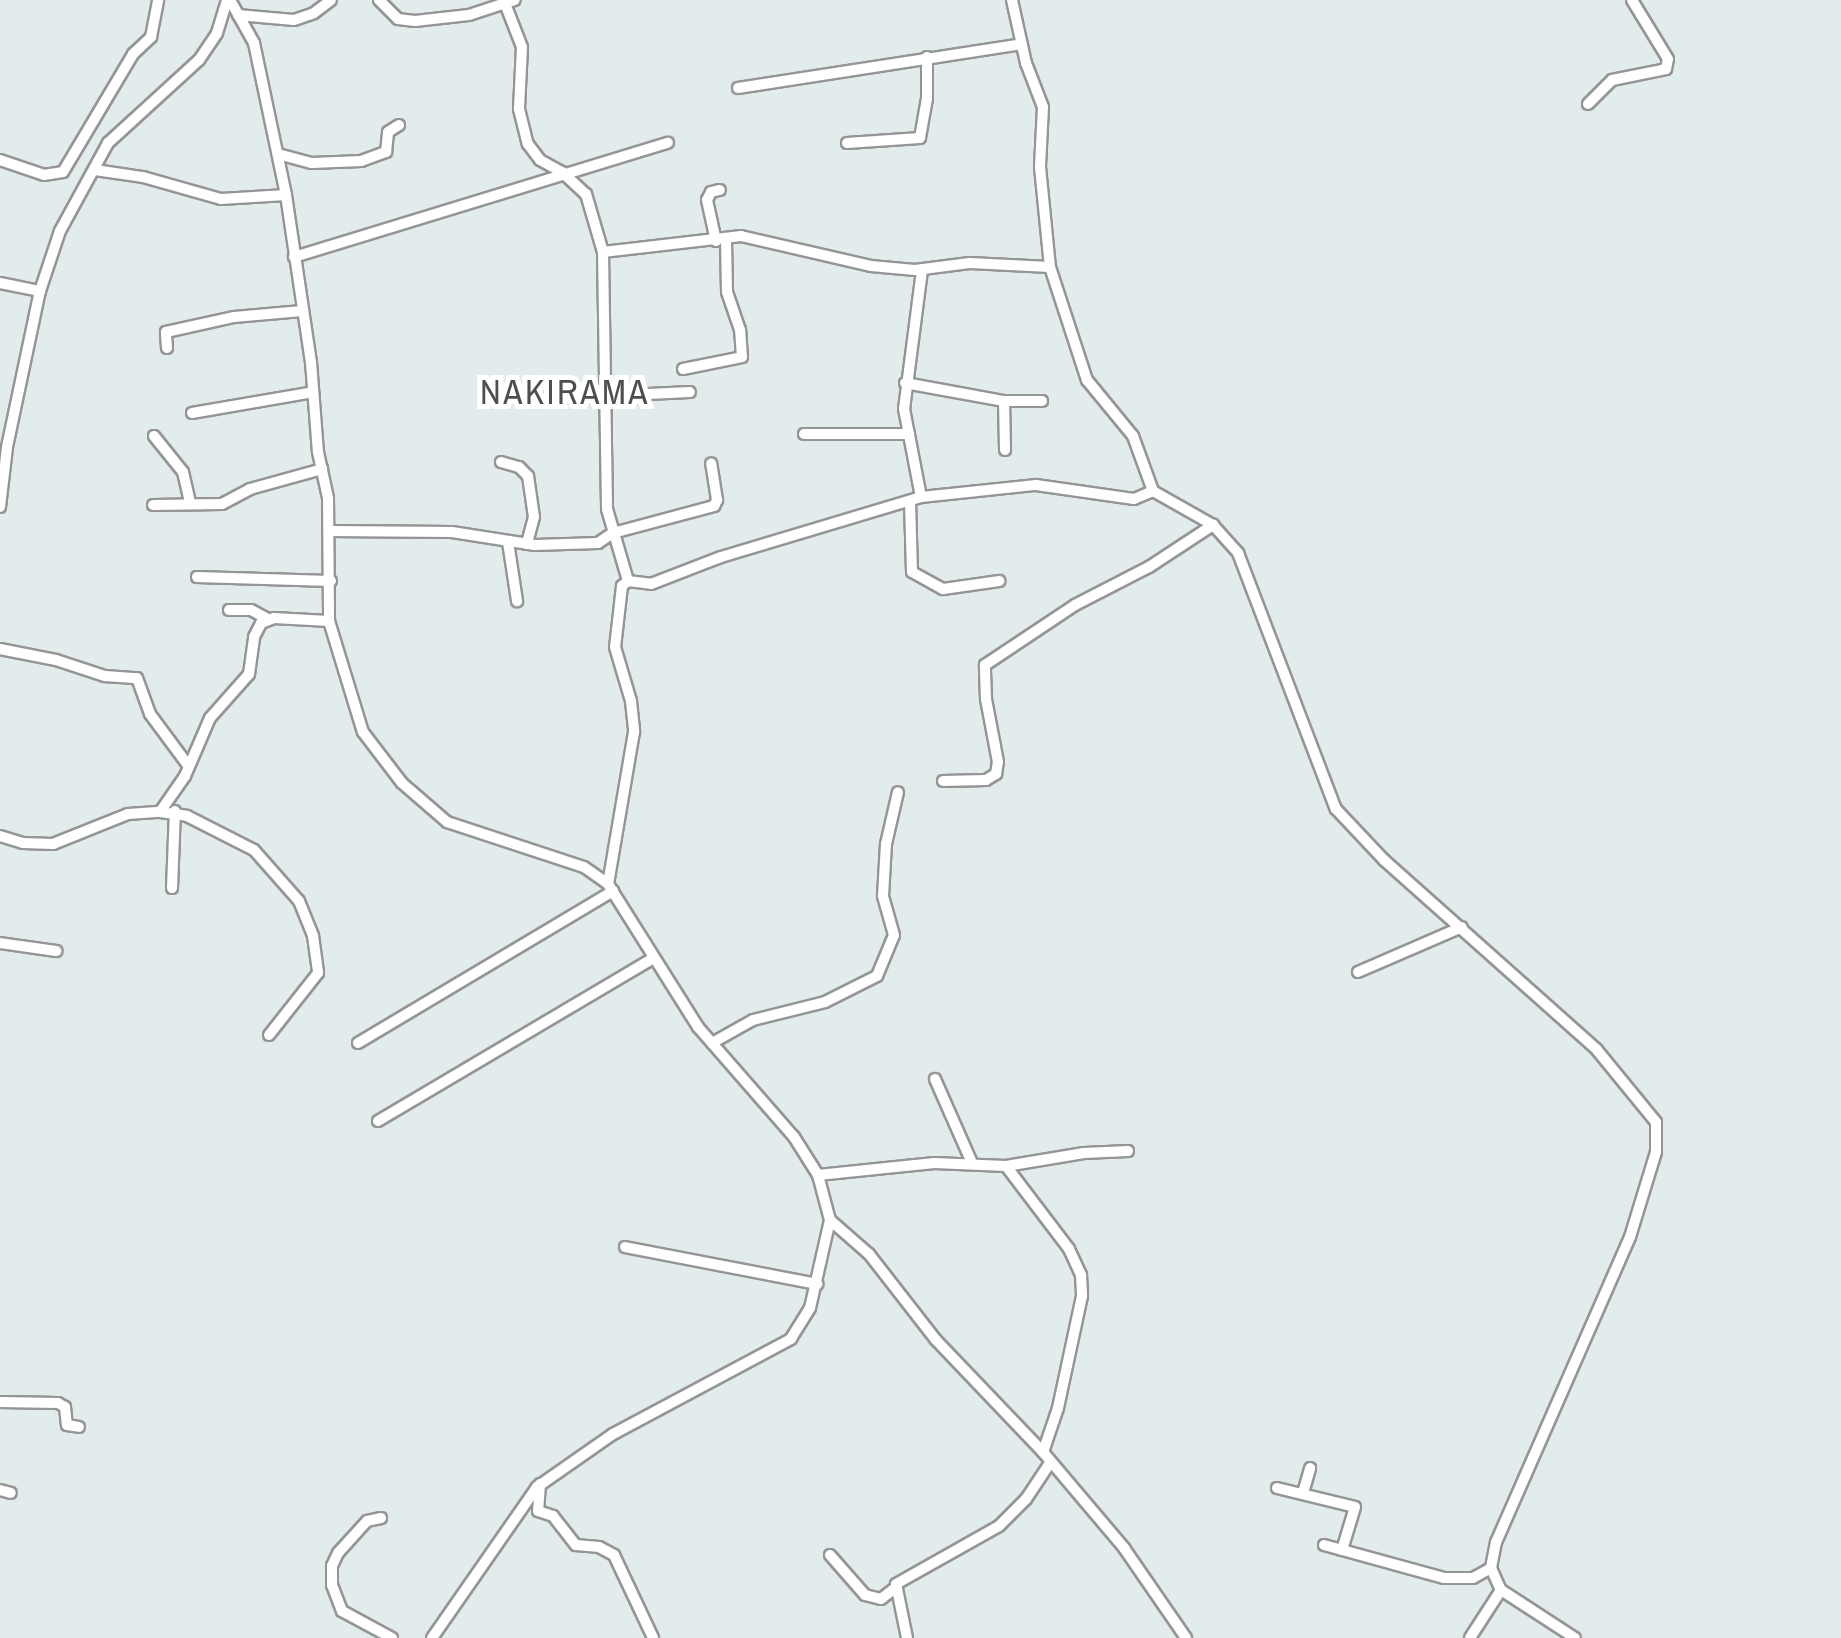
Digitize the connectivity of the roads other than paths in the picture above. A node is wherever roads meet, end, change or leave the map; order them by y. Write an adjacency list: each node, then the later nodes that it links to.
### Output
1 (158, 0): 17 (street)
2 (228, 0): 8 (street); 18 (street)
3 (331, 0): 8 (street)
4 (379, 0): 7 (street)
5 (1012, 0): 9 (street)
6 (1632, 0): 12 (street)
7 (511, 3): 19 (street)
8 (238, 14): 16 (street)
9 (1022, 44): 10 (street); 25 (street)
10 (927, 57): 11 (street); 14 (street)
11 (738, 88)
12 (1588, 104)
13 (398, 125): 16 (street)
14 (847, 142)
15 (668, 143): 19 (street)
16 (278, 154): 21 (street)
17 (0, 160)
18 (95, 170): 21 (street); 28 (street)
19 (562, 172): 23 (street); 24 (street)
20 (720, 190): 22 (street)
21 (286, 195): 24 (street)
22 (721, 241): 23 (street); 26 (street); 31 (street)
23 (602, 252): 35 (street)
24 (294, 257): 29 (street)
25 (1050, 267): 26 (street); 47 (street)
26 (922, 270): 32 (street)
27 (0, 283): 28 (street)
28 (40, 290): 51 (street)
29 (302, 311): 30 (street); 33 (street)
30 (167, 348)
31 (683, 368)
32 (905, 383): 38 (street); 41 (street)
33 (313, 392): 39 (street); 46 (street)
34 (690, 392): 35 (street)
35 (608, 397): 36 (street); 54 (street)
36 (522, 400)
37 (1042, 401): 38 (street)
38 (1004, 402): 43 (street)
39 (192, 413)
40 (804, 434): 41 (street)
41 (909, 434): 48 (street)
42 (154, 436): 49 (street)
43 (1005, 450)
44 (502, 462): 56 (street)
45 (711, 463): 54 (street)
46 (322, 470): 49 (street); 53 (street)
47 (1153, 491): 48 (street); 52 (street)
48 (915, 499): 59 (street); 60 (street)
49 (190, 503): 50 (street)
50 (153, 506)
51 (0, 507)
52 (1213, 525): 67 (street); 76 (street)
53 (330, 531): 55 (street); 58 (street)
54 (613, 533): 56 (street); 60 (street)
55 (508, 542): 56 (street); 61 (street)
56 (527, 544)
57 (197, 577): 58 (street)
58 (331, 581): 64 (street)
59 (1000, 581)
60 (628, 582): 72 (street)
61 (517, 601)
62 (229, 610): 63 (street)
63 (268, 618): 64 (street); 66 (street)
64 (329, 621): 73 (street)
65 (0, 649): 66 (street)
66 (187, 764): 70 (street)
67 (943, 781)
68 (898, 792): 82 (street)
69 (175, 811): 70 (street); 75 (street); 81 (street)
70 (160, 812): 71 (street)
71 (0, 836)
72 (611, 860): 73 (street); 74 (street)
73 (594, 871): 74 (street)
74 (610, 887): 79 (street); 83 (street)
75 (172, 888)
76 (1462, 928): 80 (street); 107 (street)
77 (0, 944): 78 (street)
78 (56, 952)
79 (652, 958): 82 (street); 85 (street)
80 (1358, 972)
81 (270, 1035)
82 (712, 1042): 89 (street)
83 (358, 1044)
84 (935, 1079): 87 (street)
85 (378, 1121)
86 (1128, 1151): 88 (street)
87 (972, 1163): 88 (street); 89 (street)
88 (1006, 1166): 95 (street)
89 (818, 1175): 90 (street)
90 (830, 1220): 92 (street); 95 (street)
91 (626, 1247): 92 (street)
92 (817, 1284): 98 (street)
93 (0, 1402): 94 (street)
94 (79, 1427)
95 (1043, 1452): 96 (street)
96 (1050, 1463): 108 (street); 114 (street)
97 (1310, 1468): 100 (street)
98 (540, 1484): 101 (street); 102 (street)
99 (1277, 1488): 100 (street)
100 (1302, 1493): 105 (street)
101 (525, 1502): 102 (street); 111 (street)
102 (538, 1510): 112 (street)
103 (380, 1518): 110 (street)
104 (1324, 1545): 105 (street)
105 (1342, 1550): 107 (street)
106 (830, 1555): 108 (street)
107 (1491, 1568): 109 (street)
108 (896, 1587): 113 (street)
109 (1502, 1590): 115 (street); 116 (street)
110 (392, 1638)
111 (432, 1638)
112 (653, 1638)
113 (907, 1638)
114 (1186, 1638)
115 (1470, 1638)
116 (1575, 1638)

